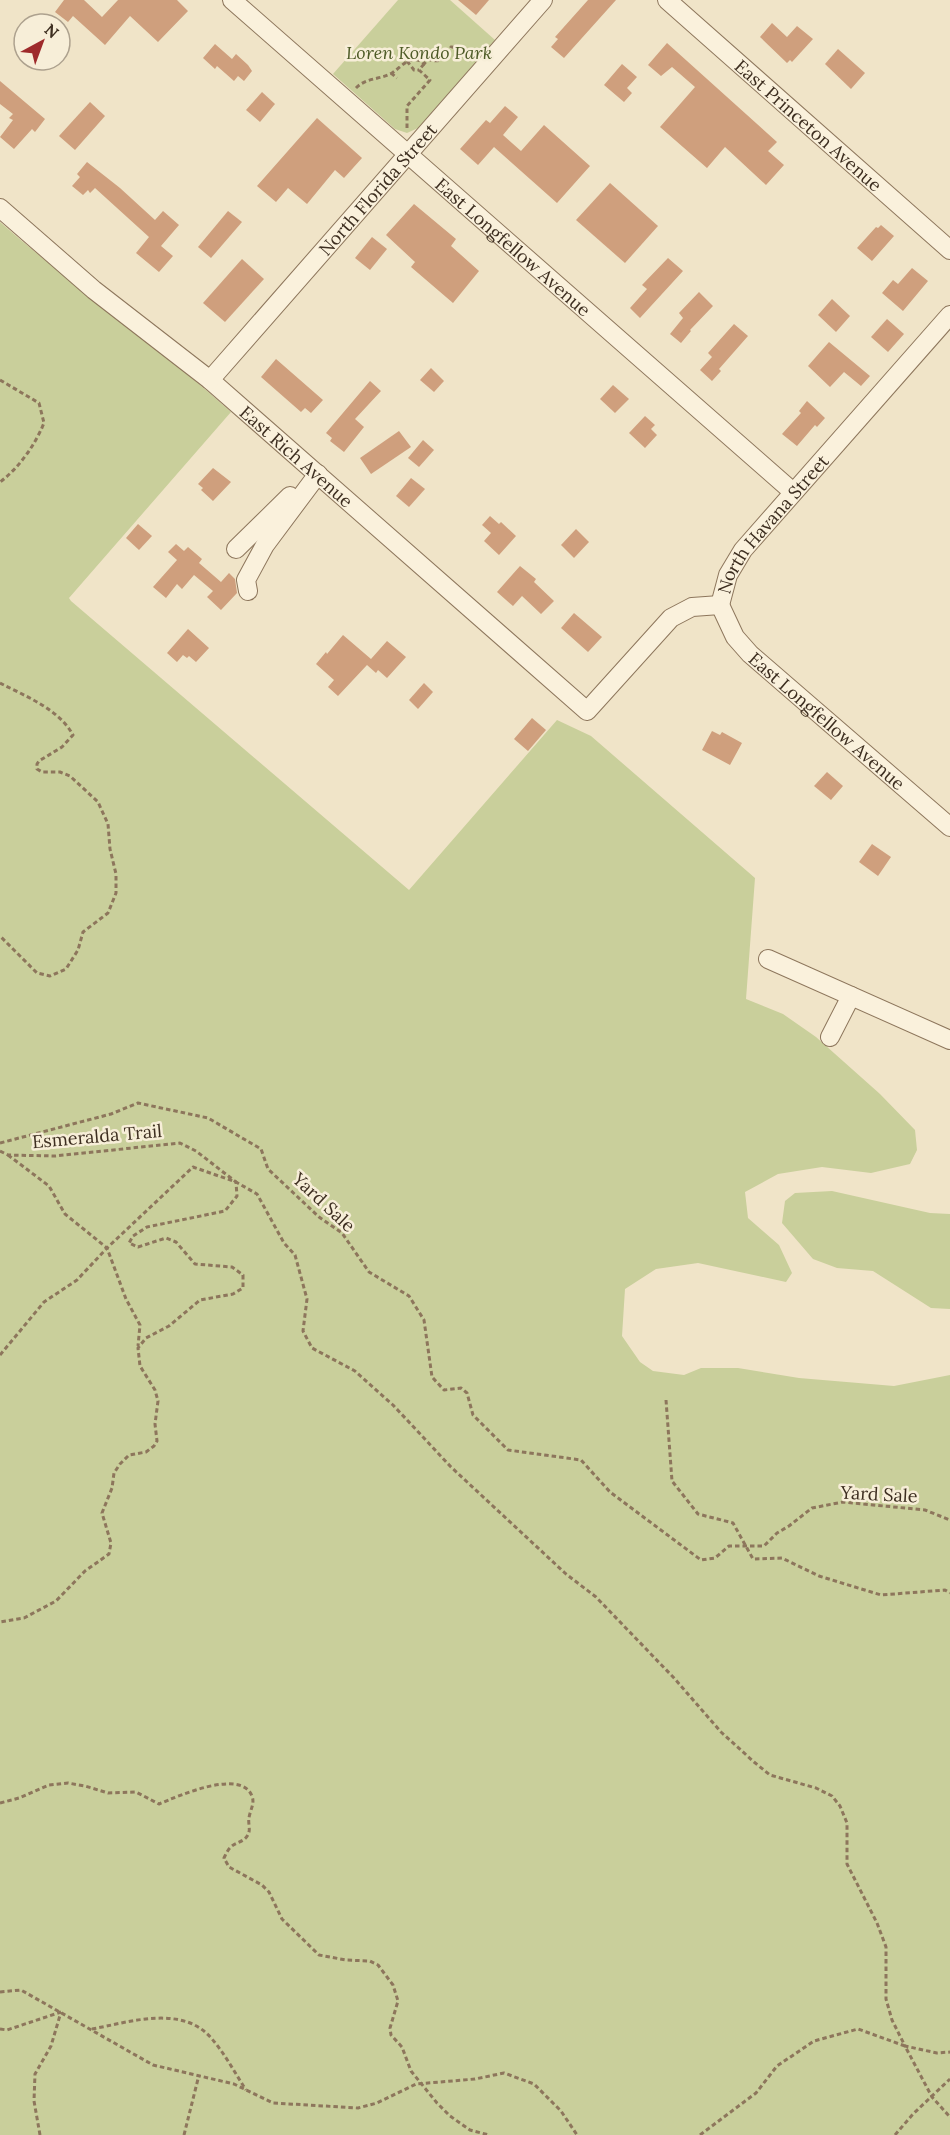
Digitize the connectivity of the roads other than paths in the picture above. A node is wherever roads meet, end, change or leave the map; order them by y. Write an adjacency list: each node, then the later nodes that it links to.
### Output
1 (232, 0): 4 (street, East Longfellow Avenue)
2 (543, 0): 4 (street, North Florida Street)
3 (667, 0): 6 (street, East Princeton Avenue)
4 (408, 154): 8 (street, North Florida Street); 10 (street, East Longfellow Avenue)
5 (0, 208): 8 (street, East Rich Avenue)
6 (950, 250)
7 (950, 315): 10 (street, North Havana Street)
8 (210, 380): 9 (street, East Rich Avenue)
9 (315, 472): 11 (street); 12 (street); 14 (street, East Rich Avenue)
10 (793, 492): 13 (street, North Havana Street)
11 (236, 549)
12 (248, 591)
13 (720, 605): 14 (street, North Havana Street); 15 (street, East Longfellow Avenue)
14 (587, 711)
15 (950, 827)
16 (768, 959): 17 (street)
17 (851, 996): 18 (street); 19 (street)
18 (830, 1037)
19 (950, 1040)

